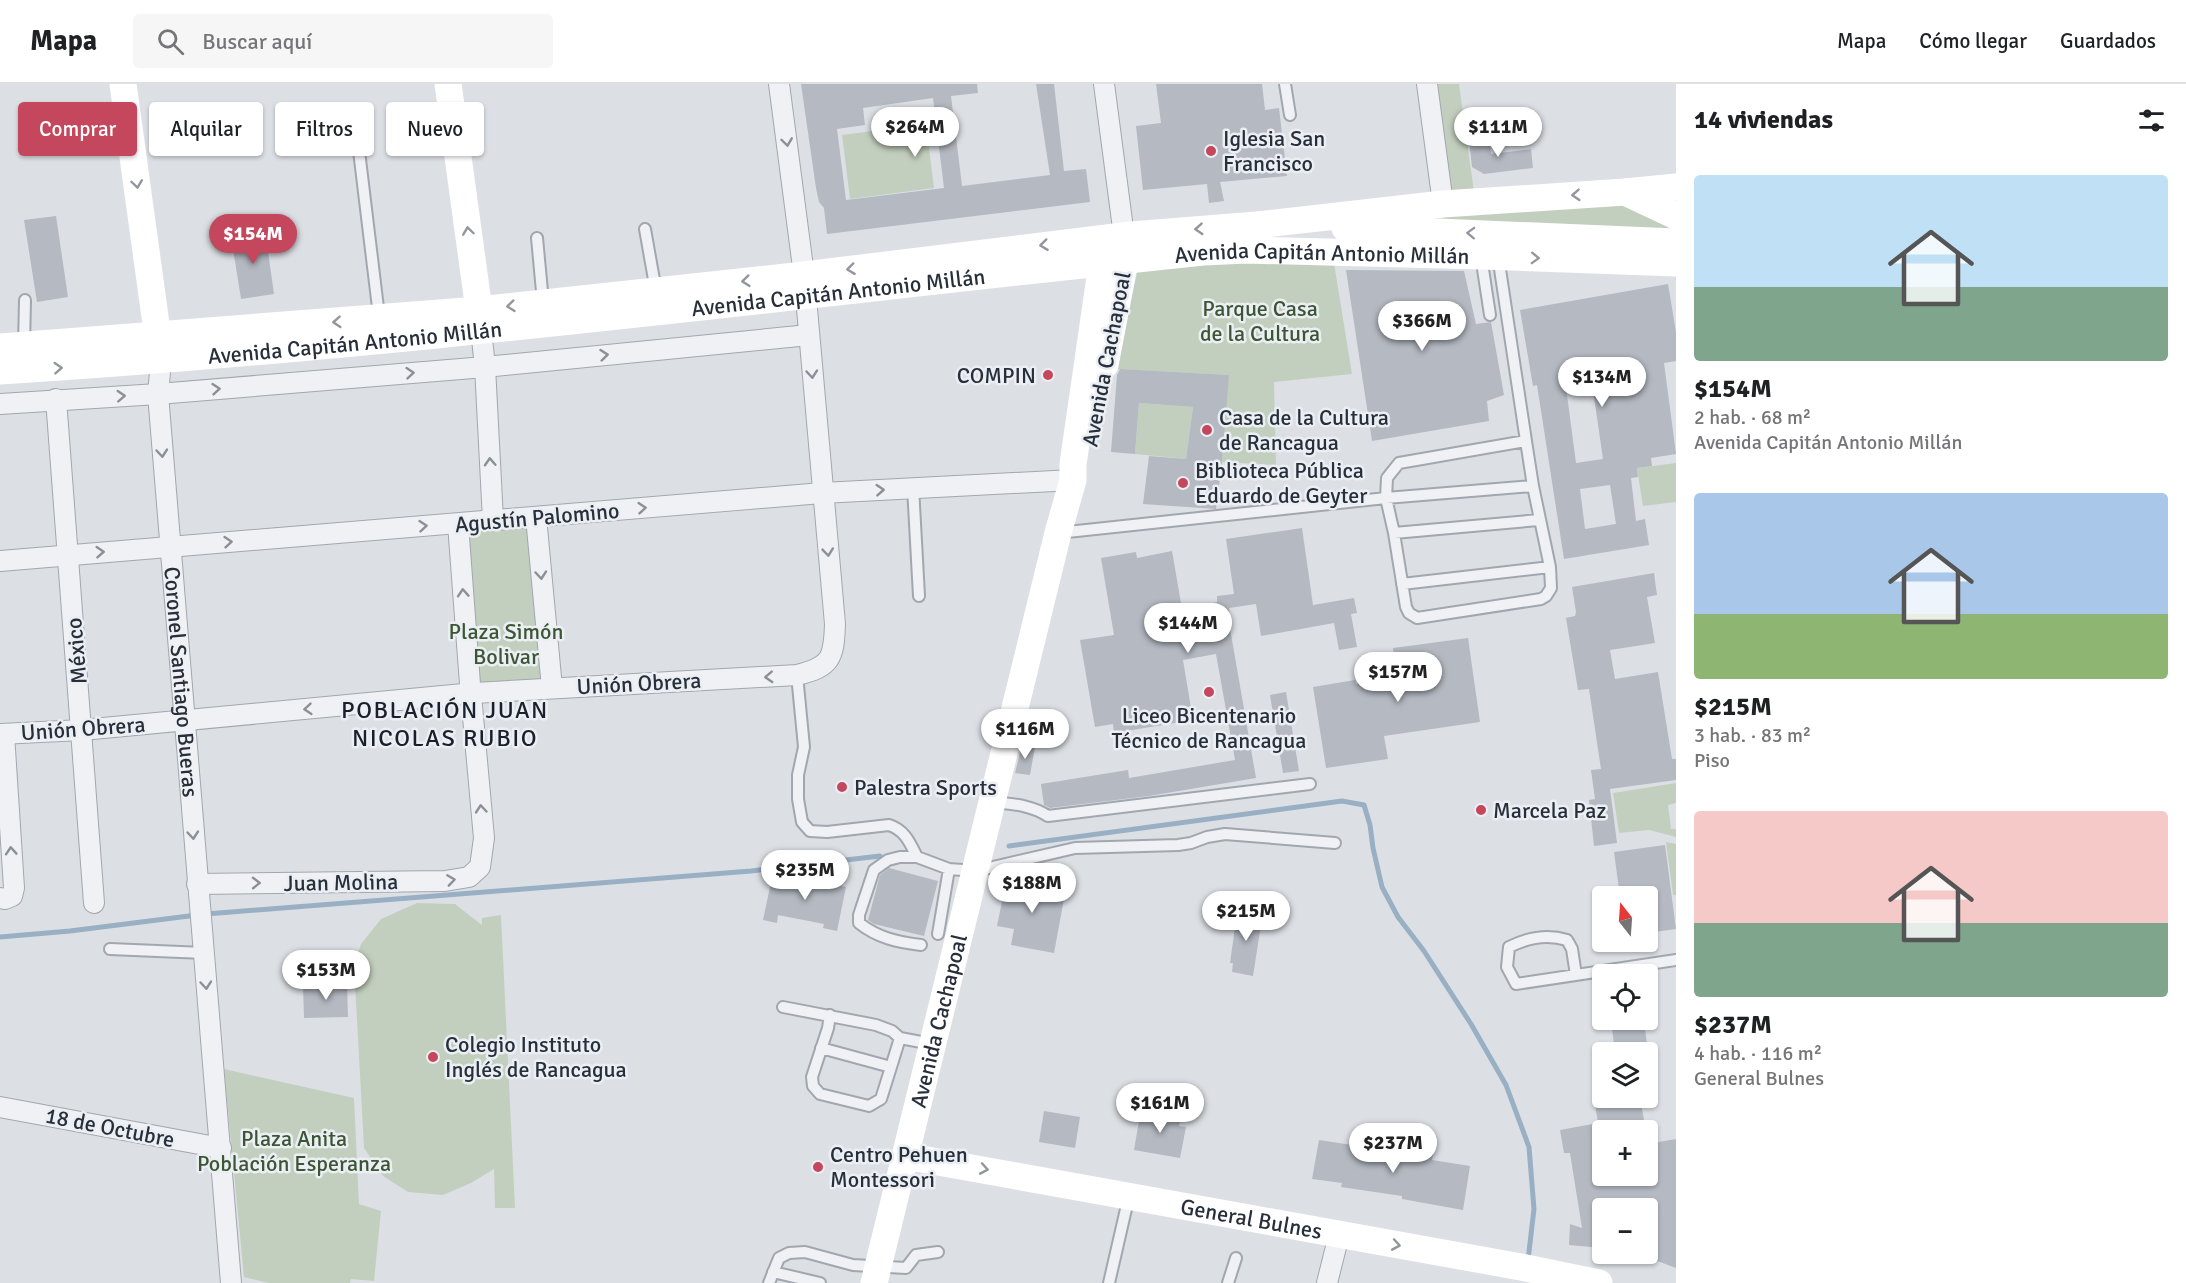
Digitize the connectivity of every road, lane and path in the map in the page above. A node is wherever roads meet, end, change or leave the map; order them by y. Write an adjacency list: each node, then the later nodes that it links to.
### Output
1 (123, 84): 29 (main road, Coronel Santiago Bueras, one-way to 29)
2 (448, 84): 26 (main road, one-way to 2)
3 (779, 84): 20 (street, one-way to 20)
4 (1104, 84): 17 (street)
5 (1285, 84): 7 (lane)
6 (1427, 84): 11 (street)
7 (1290, 115)
8 (360, 156): 25 (lane)
9 (1676, 187): 10 (main road, Avenida Capitán Antonio Millán)
10 (1625, 192): 11 (main road, Avenida Capitán Antonio Millán, one-way to 11); 12 (main road)
11 (1443, 204): 13 (main road, Avenida Capitán Antonio Millán)
12 (1676, 216)
13 (1257, 225): 16 (main road, Avenida Capitán Antonio Millán, one-way to 13); 17 (main road, Avenida Capitán Antonio Millán, one-way to 17)
14 (645, 229): 21 (lane)
15 (537, 238): 23 (lane)
16 (1676, 242)
17 (1117, 246): 18 (main road, Avenida Capitán Antonio Millán); 20 (main road, Avenida Capitán Antonio Millán); 36 (main road, Avenida Cachapoal)
18 (1489, 256): 19 (main road, Avenida Capitán Antonio Millán, one-way to 19); 24 (lane); 35 (lane)
19 (1676, 263)
20 (805, 285): 21 (main road, Avenida Capitán Antonio Millán, one-way to 21); 26 (main road, Avenida Capitán Antonio Millán); 27 (street)
21 (656, 291): 23 (main road, Avenida Capitán Antonio Millán)
22 (26, 300): 28 (lane)
23 (543, 303): 26 (main road, Avenida Capitán Antonio Millán, one-way to 26)
24 (1490, 315)
25 (379, 319): 26 (main road, Avenida Capitán Antonio Millán); 29 (main road, Avenida Capitán Antonio Millán, one-way to 29)
26 (480, 321): 29 (main road, Avenida Capitán Antonio Millán); 30 (street)
27 (809, 335): 30 (street, Avenida Capitán Antonio Millán, one-way to 27); 39 (street, one-way to 39)
28 (12, 346): 29 (main road, Avenida Capitán Antonio Millán)
29 (159, 348): 31 (main road, Avenida Capitán Antonio Millán, one-way to 29); 32 (street, Coronel Santiago Bueras)
30 (485, 367): 32 (street, Avenida Capitán Antonio Millán, one-way to 30); 42 (street, one-way to 30)
31 (0, 371)
32 (158, 394): 33 (street, Avenida Capitán Antonio Millán, one-way to 32); 47 (street, Coronel Santiago Bueras, one-way to 47)
33 (56, 399): 34 (street, Avenida Capitán Antonio Millán); 48 (street, México)
34 (0, 404)
35 (1526, 441): 37 (lane); 40 (lane)
36 (1074, 480): 38 (street, Agustín Palomino); 45 (main road, Avenida Cachapoal)
37 (1533, 486): 40 (lane); 43 (lane)
38 (913, 487): 39 (street, Agustín Palomino, one-way to 38); 52 (lane)
39 (822, 494): 41 (street, Agustín Palomino, one-way to 39); 53 (street, Unión Obrera, one-way to 53)
40 (1386, 498): 45 (lane); 46 (lane)
41 (536, 517): 42 (street, Agustín Palomino); 54 (street, one-way to 54)
42 (493, 520): 44 (street, Agustín Palomino)
43 (1539, 520): 46 (lane); 50 (lane)
44 (458, 524): 47 (street, Agustín Palomino, one-way to 44); 55 (street, one-way to 44)
45 (1058, 533): 60 (main road, Avenida Cachapoal)
46 (1394, 533): 51 (lane)
47 (170, 547): 48 (street, Agustín Palomino, one-way to 47); 56 (street, Coronel Santiago Bueras)
48 (68, 555): 49 (street, Agustín Palomino); 57 (street, México)
49 (0, 561)
50 (1550, 567): 51 (lane); 51 (lane)
51 (1402, 584)
52 (919, 596)
53 (797, 675): 54 (street, Unión Obrera, one-way to 54); 62 (lane)
54 (552, 688): 55 (street, Unión Obrera)
55 (470, 693): 56 (street, Unión Obrera, one-way to 56); 65 (street, Juan Molina, one-way to 55)
56 (184, 720): 57 (street, Unión Obrera); 65 (street, Coronel Santiago Bueras, one-way to 65)
57 (82, 730): 58 (street, Unión Obrera); 67 (street, México)
58 (2, 734): 66 (street, one-way to 58)
59 (1310, 784): 60 (lane)
60 (993, 802): 64 (main road, Avenida Cachapoal)
61 (1335, 843): 64 (lane)
62 (917, 857): 63 (lane); 69 (lane)
63 (949, 869): 64 (lane); 68 (lane)
64 (976, 871): 77 (main road, Avenida Cachapoal)
65 (197, 884): 71 (street, Coronel Santiago Bueras)
66 (0, 898)
67 (94, 903)
68 (938, 934)
69 (921, 945)
70 (110, 950): 71 (lane)
71 (204, 953): 81 (street, Coronel Santiago Bueras, one-way to 81)
72 (1676, 960): 73 (lane)
73 (1576, 975): 73 (lane)
74 (783, 1007): 75 (lane)
75 (830, 1015): 76 (lane); 78 (lane)
76 (900, 1038): 77 (lane); 79 (lane)
77 (933, 1044): 82 (main road, Avenida Cachapoal)
78 (821, 1048): 79 (lane); 79 (lane)
79 (891, 1067)
80 (0, 1107): 81 (street, 18 de Octubre)
81 (221, 1148): 89 (street, Coronel Santiago Bueras)
82 (905, 1156): 83 (main road, General Bulnes, one-way to 83); 88 (main road, Avenida Cachapoal)
83 (1129, 1196): 84 (main road, General Bulnes); 92 (lane)
84 (1339, 1235): 94 (street); 95 (main road, General Bulnes, one-way to 95)
85 (938, 1252): 88 (lane)
86 (1236, 1258): 93 (lane)
87 (773, 1272): 88 (lane); 90 (lane); 91 (lane)
88 (876, 1275)
89 (231, 1283)
90 (769, 1283)
91 (819, 1283)
92 (1108, 1283)
93 (1228, 1283)
94 (1327, 1283)
95 (1599, 1283)

